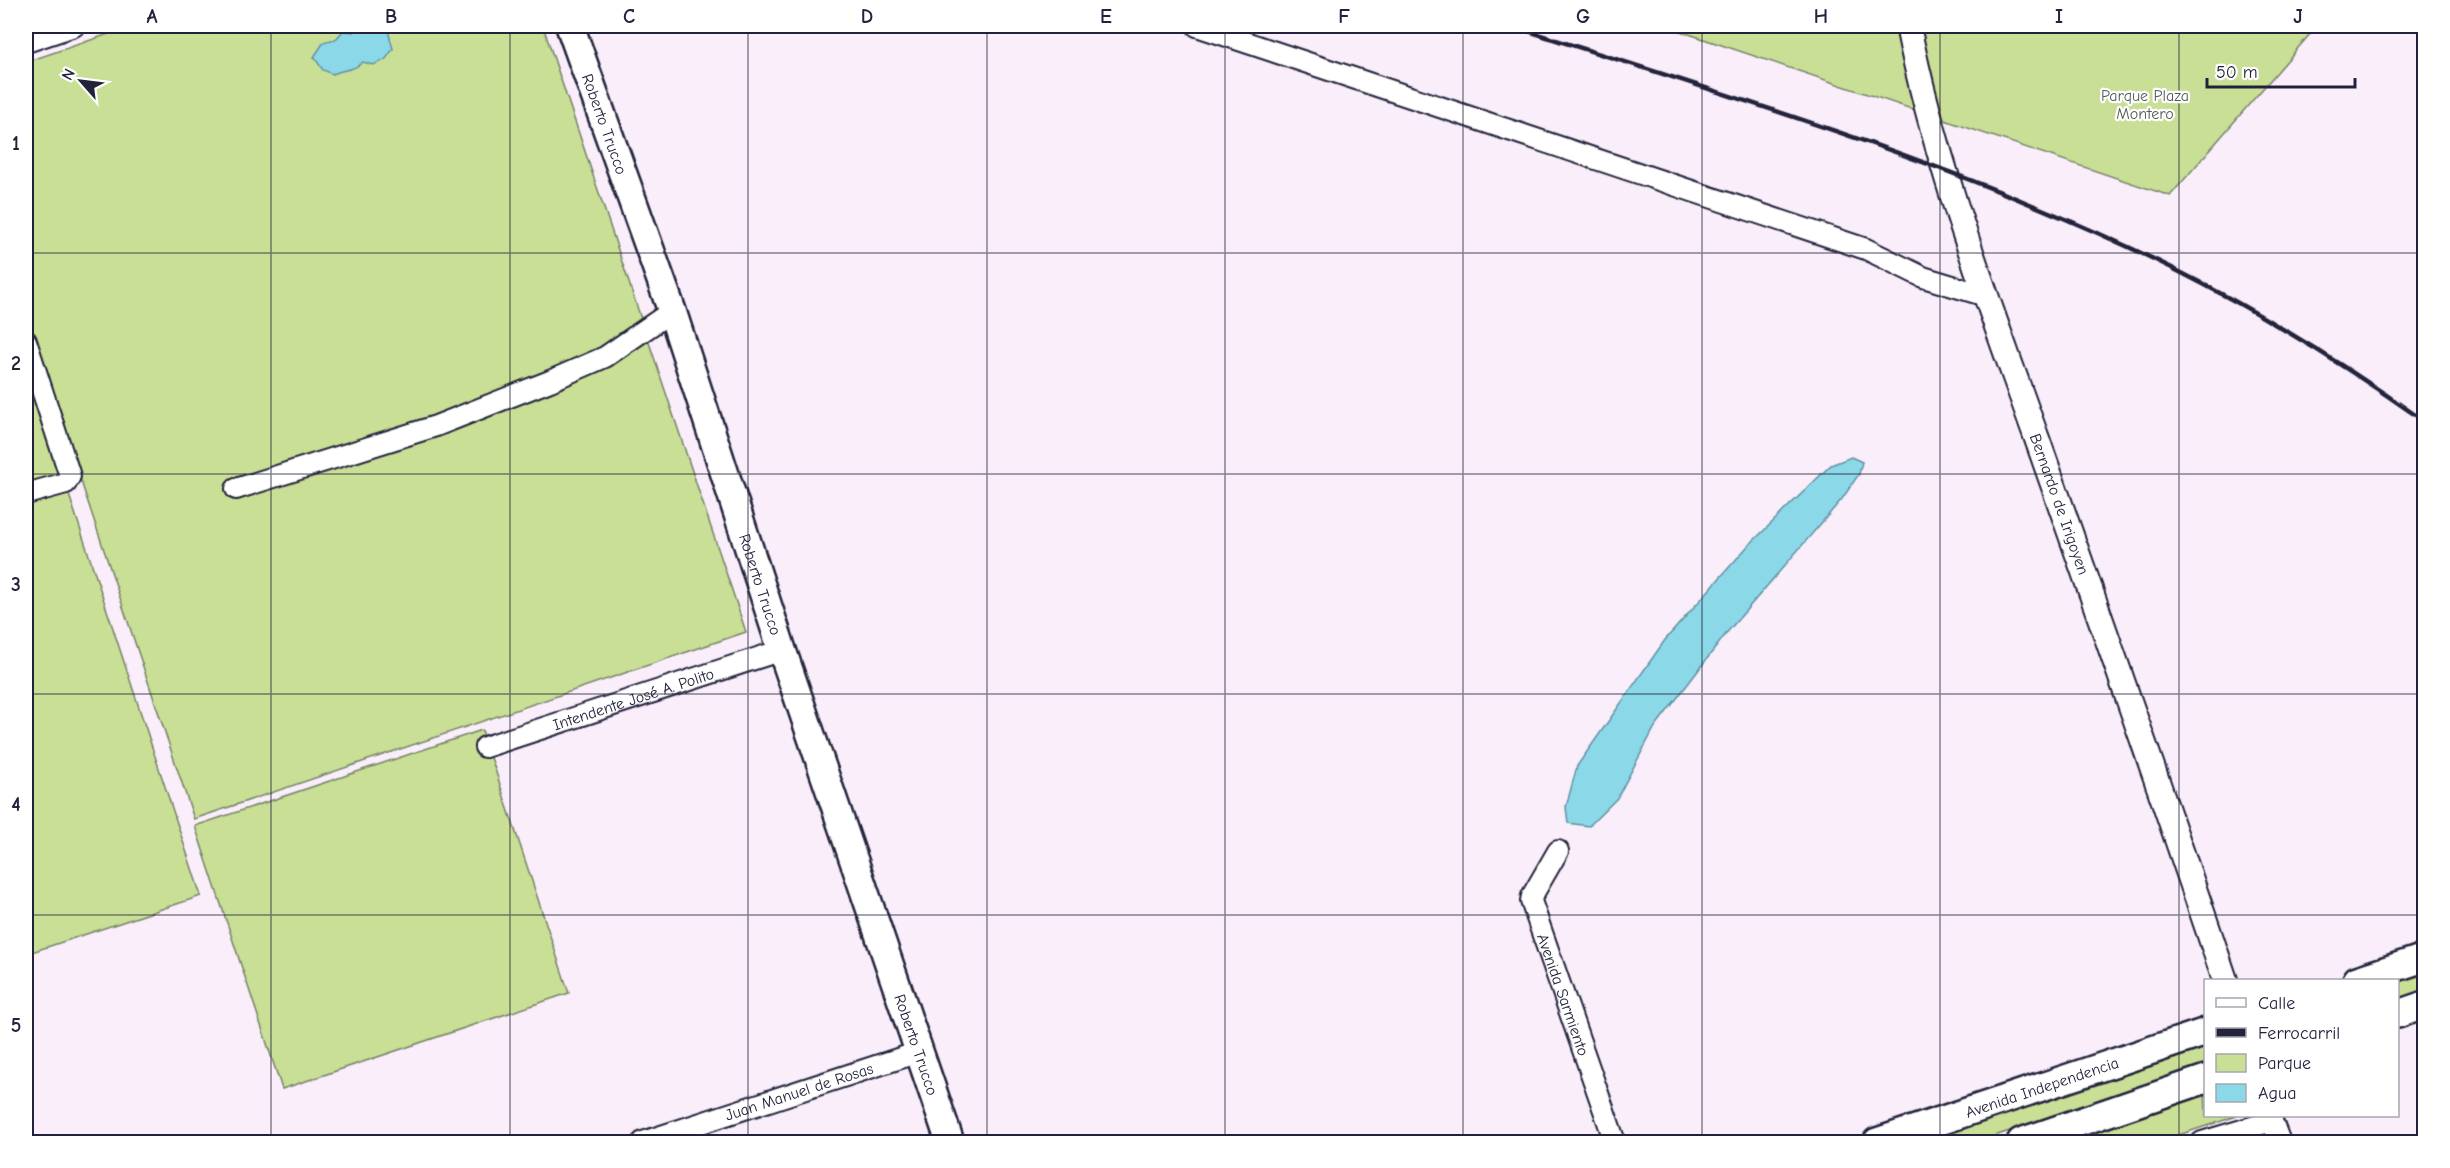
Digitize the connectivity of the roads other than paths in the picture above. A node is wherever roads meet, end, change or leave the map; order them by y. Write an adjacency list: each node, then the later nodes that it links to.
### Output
1 (74, 26): 5 (street)
2 (570, 26): 7 (main road, Roberto Trucco)
3 (1197, 26): 6 (street)
4 (1908, 26): 6 (street, Bernardo de Irigoyen)
5 (26, 42)
6 (1986, 296): 15 (street, Bernardo de Irigoyen)
7 (672, 311): 9 (street); 11 (main road, Roberto Trucco)
8 (26, 341): 10 (street)
9 (236, 489)
10 (26, 494)
11 (782, 650): 12 (street, Intendente José A. Polito); 20 (main road, Roberto Trucco)
12 (486, 747)
13 (1558, 851): 25 (street, Avenida Sarmiento)
14 (2424, 958): 16 (main road)
15 (2224, 979)
16 (2363, 979)
17 (2424, 1005): 18 (main road)
18 (2399, 1013)
19 (2204, 1032): 26 (main road, Avenida Independencia)
20 (919, 1052): 23 (street, Juan Manuel de Rosas); 24 (main road, Roberto Trucco)
21 (2204, 1079): 27 (main road)
22 (2271, 1118): 28 (street); 29 (street)
23 (643, 1143)
24 (950, 1143)
25 (1615, 1143)
26 (1877, 1143)
27 (2021, 1143)
28 (2202, 1143)
29 (2280, 1143)

